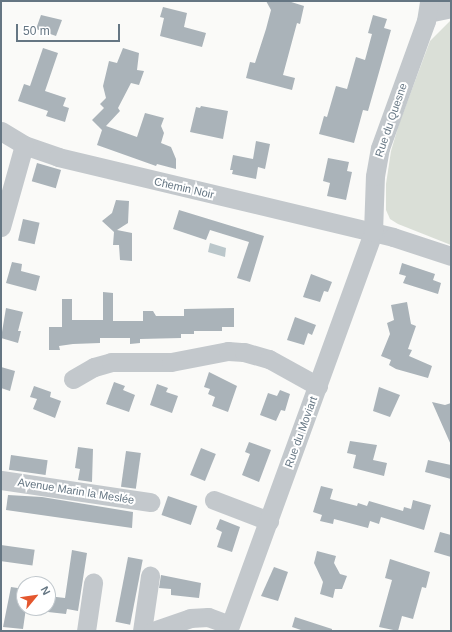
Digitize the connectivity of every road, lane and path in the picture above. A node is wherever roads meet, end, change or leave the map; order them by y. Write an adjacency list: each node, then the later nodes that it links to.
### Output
1 (429, 7): 2 (street); 6 (street, Rue du Quesne)
2 (451, 8)
3 (1, 131): 4 (street, Chemin Noir)
4 (24, 145): 5 (street); 6 (street, Chemin Noir)
5 (1, 227)
6 (373, 232): 7 (street); 9 (street, Rue du Moviart)
7 (451, 256)
8 (73, 379): 9 (street)
9 (318, 386): 13 (street, Rue du Moviart)
10 (1, 480): 12 (street, Avenue Marin la Meslée)
11 (214, 500): 13 (street)
12 (150, 502)
13 (269, 521): 16 (street, Rue du Moviart)
14 (150, 576): 19 (street)
15 (93, 583): 18 (street)
16 (229, 628): 17 (street)
17 (158, 630)
18 (86, 631)
19 (142, 631)

